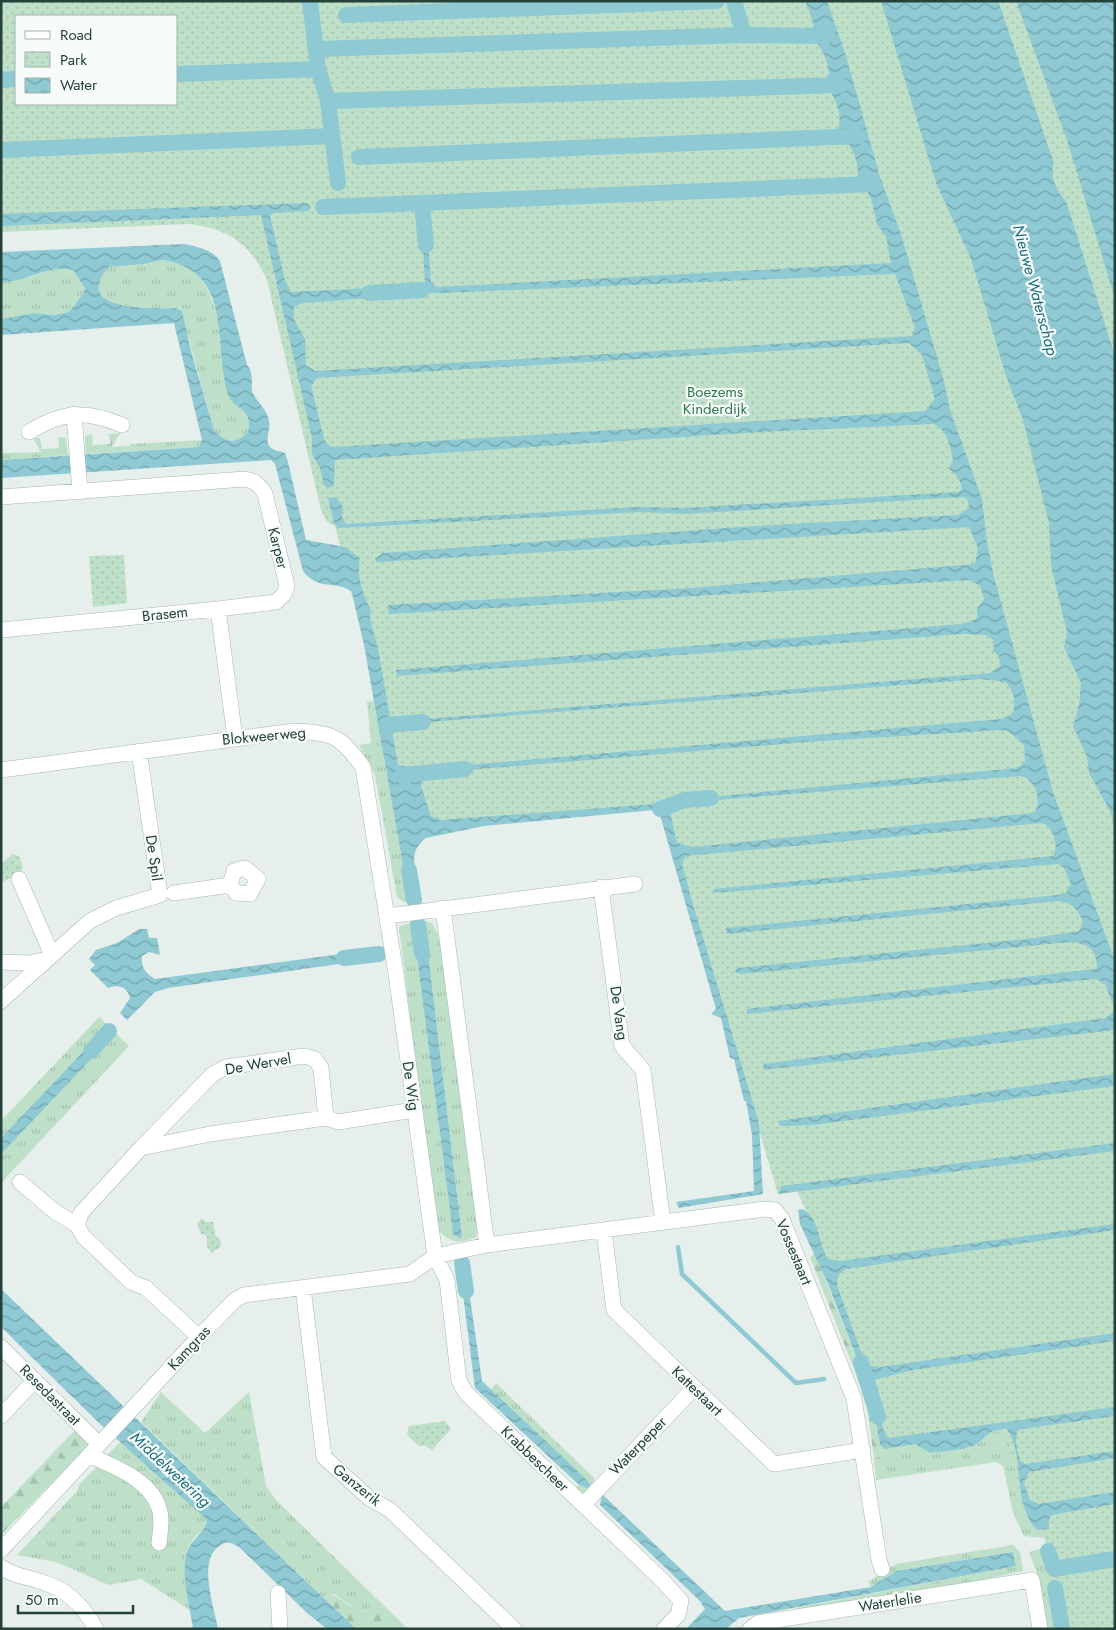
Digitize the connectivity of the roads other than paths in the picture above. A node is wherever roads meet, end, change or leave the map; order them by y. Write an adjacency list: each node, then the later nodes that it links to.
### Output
1 (74, 414): 2 (street); 3 (street); 4 (street)
2 (122, 425)
3 (29, 432)
4 (80, 484): 5 (street, Karper); 6 (street, Karper)
5 (1, 497)
6 (218, 609): 7 (street, Brasem); 8 (street)
7 (1, 630)
8 (235, 738): 9 (street, Blokweerweg); 17 (street, Blokweerweg)
9 (139, 751): 10 (street, Blokweerweg); 18 (street, De Spil)
10 (1, 770)
11 (19, 878): 18 (street)
12 (230, 884): 15 (street)
13 (635, 884): 14 (street)
14 (601, 887): 16 (street); 25 (street, De Vang)
15 (174, 893)
16 (443, 908): 17 (street); 28 (street)
17 (388, 916): 21 (street, De Wig)
18 (50, 957): 19 (street); 20 (street, De Spil)
19 (1, 962)
20 (1, 1000)
21 (414, 1110): 22 (street); 29 (street, De Wig)
22 (326, 1118): 23 (street); 23 (street, De Wervel)
23 (141, 1148): 26 (street, De Wervel)
24 (20, 1182): 26 (street)
25 (663, 1222): 27 (street, Vossestaart); 37 (street, Vossestaart)
26 (77, 1225): 31 (street)
27 (604, 1231): 28 (street, Vossestaart); 34 (street, Kattestaart)
28 (487, 1245): 29 (street, Vossestaart)
29 (435, 1256): 30 (street, Kamgras); 38 (street, Krabbescheer)
30 (303, 1288): 31 (street, Kamgras); 46 (street, Ganzerik)
31 (199, 1337): 36 (street, Kamgras)
32 (1, 1347): 33 (street, Resedastraat)
33 (35, 1380): 35 (street); 36 (street, Resedastraat)
34 (694, 1388): 37 (street, Kattestaart); 38 (street, Waterpeper)
35 (1, 1416)
36 (99, 1444): 39 (street, Resedastraat); 40 (street, Kamgras)
37 (863, 1450): 42 (street, Vossestaart)
38 (583, 1505): 47 (street, Krabbescheer)
39 (160, 1543)
40 (1, 1550)
41 (1, 1568): 44 (street)
42 (882, 1569)
43 (278, 1593): 45 (street)
44 (96, 1629)
45 (280, 1629)
46 (514, 1629)
47 (664, 1629)
48 (750, 1629): 49 (street, Waterlelie)
49 (1040, 1629)

